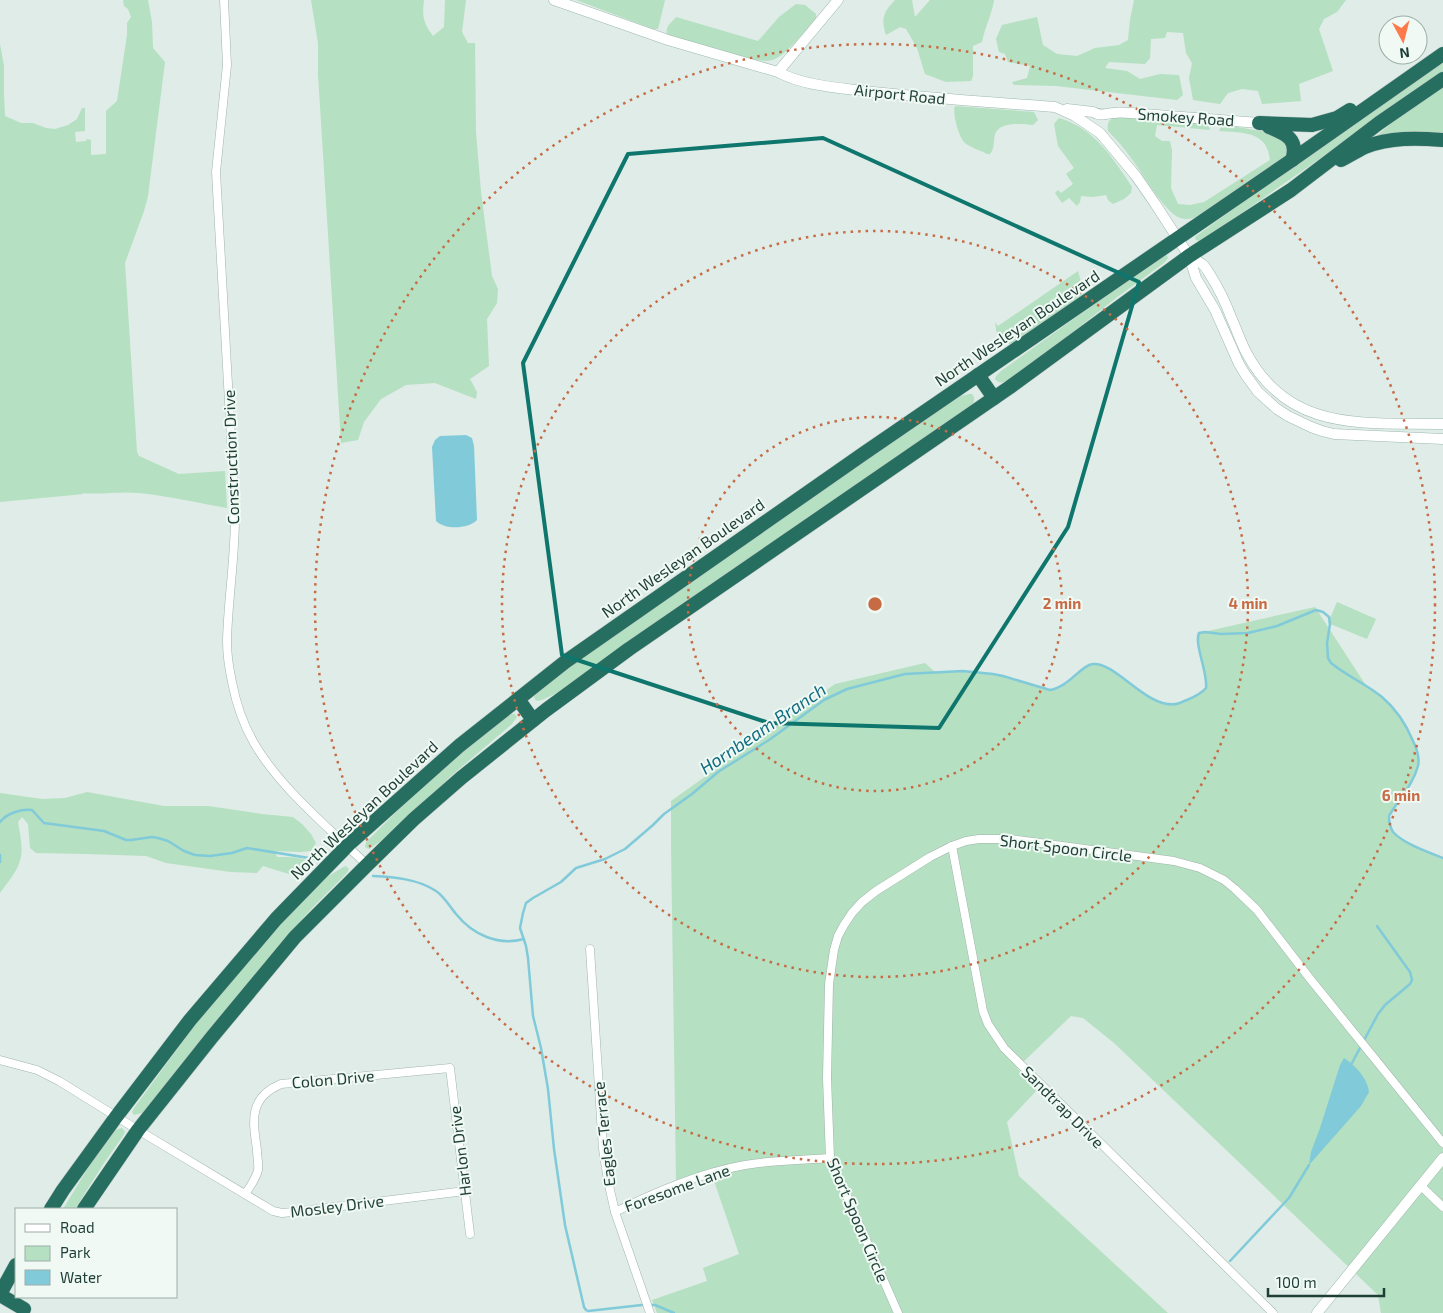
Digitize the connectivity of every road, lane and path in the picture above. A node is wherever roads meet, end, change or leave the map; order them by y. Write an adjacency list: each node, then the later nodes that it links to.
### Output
1 (224, 0): 21 (street, Construction Drive)
2 (554, 0): 5 (street, Airport Road)
3 (838, 0): 5 (street)
4 (1443, 54): 6 (highway, North Wesleyan Boulevard)
5 (778, 72): 8 (street, Airport Road)
6 (1416, 73): 9 (highway); 11 (highway, North Wesleyan Boulevard)
7 (1443, 79): 12 (highway)
8 (1055, 108): 9 (street, Smokey Road); 13 (street, Airport Road)
9 (1259, 123): 11 (highway)
10 (1443, 140): 12 (highway)
11 (1292, 160): 13 (highway, North Wesleyan Boulevard)
12 (1300, 182): 14 (highway)
13 (1178, 238): 14 (street, Airport Road); 15 (highway, North Wesleyan Boulevard)
14 (1189, 256): 16 (highway); 17 (street); 18 (street)
15 (978, 375): 16 (highway); 19 (highway, North Wesleyan Boulevard)
16 (994, 398): 20 (highway)
17 (1443, 424)
18 (1443, 439)
19 (518, 699): 20 (highway); 21 (highway, North Wesleyan Boulevard)
20 (534, 720): 23 (highway)
21 (348, 846): 23 (street, Construction Drive); 27 (highway, North Wesleyan Boulevard)
22 (952, 846): 29 (street, Short Spoon Circle); 30 (street, Short Spoon Circle); 46 (street, Sandtrap Drive)
23 (367, 864): 28 (highway)
24 (590, 949): 38 (street, Eagles Terrace)
25 (0, 1060): 27 (street, Mosley Drive)
26 (450, 1068): 33 (street, Harlon Drive); 34 (street, Colon Drive)
27 (116, 1116): 28 (street, Mosley Drive); 36 (highway, North Wesleyan Boulevard)
28 (138, 1130): 34 (street, Mosley Drive); 37 (highway)
29 (1443, 1143)
30 (830, 1158): 38 (street, Foresome Lane); 45 (street, Short Spoon Circle)
31 (1443, 1158): 32 (street)
32 (1421, 1186): 35 (street); 47 (street)
33 (465, 1191): 34 (street, Mosley Drive); 39 (street, Harlon Drive)
34 (245, 1194)
35 (1443, 1206)
36 (52, 1208)
37 (85, 1208)
38 (615, 1212): 44 (street, Eagles Terrace)
39 (470, 1234)
40 (15, 1268): 41 (highway)
41 (0, 1294): 43 (highway)
42 (29, 1298): 43 (highway)
43 (22, 1311)
44 (650, 1313)
45 (898, 1313)
46 (1273, 1313)
47 (1317, 1313)

